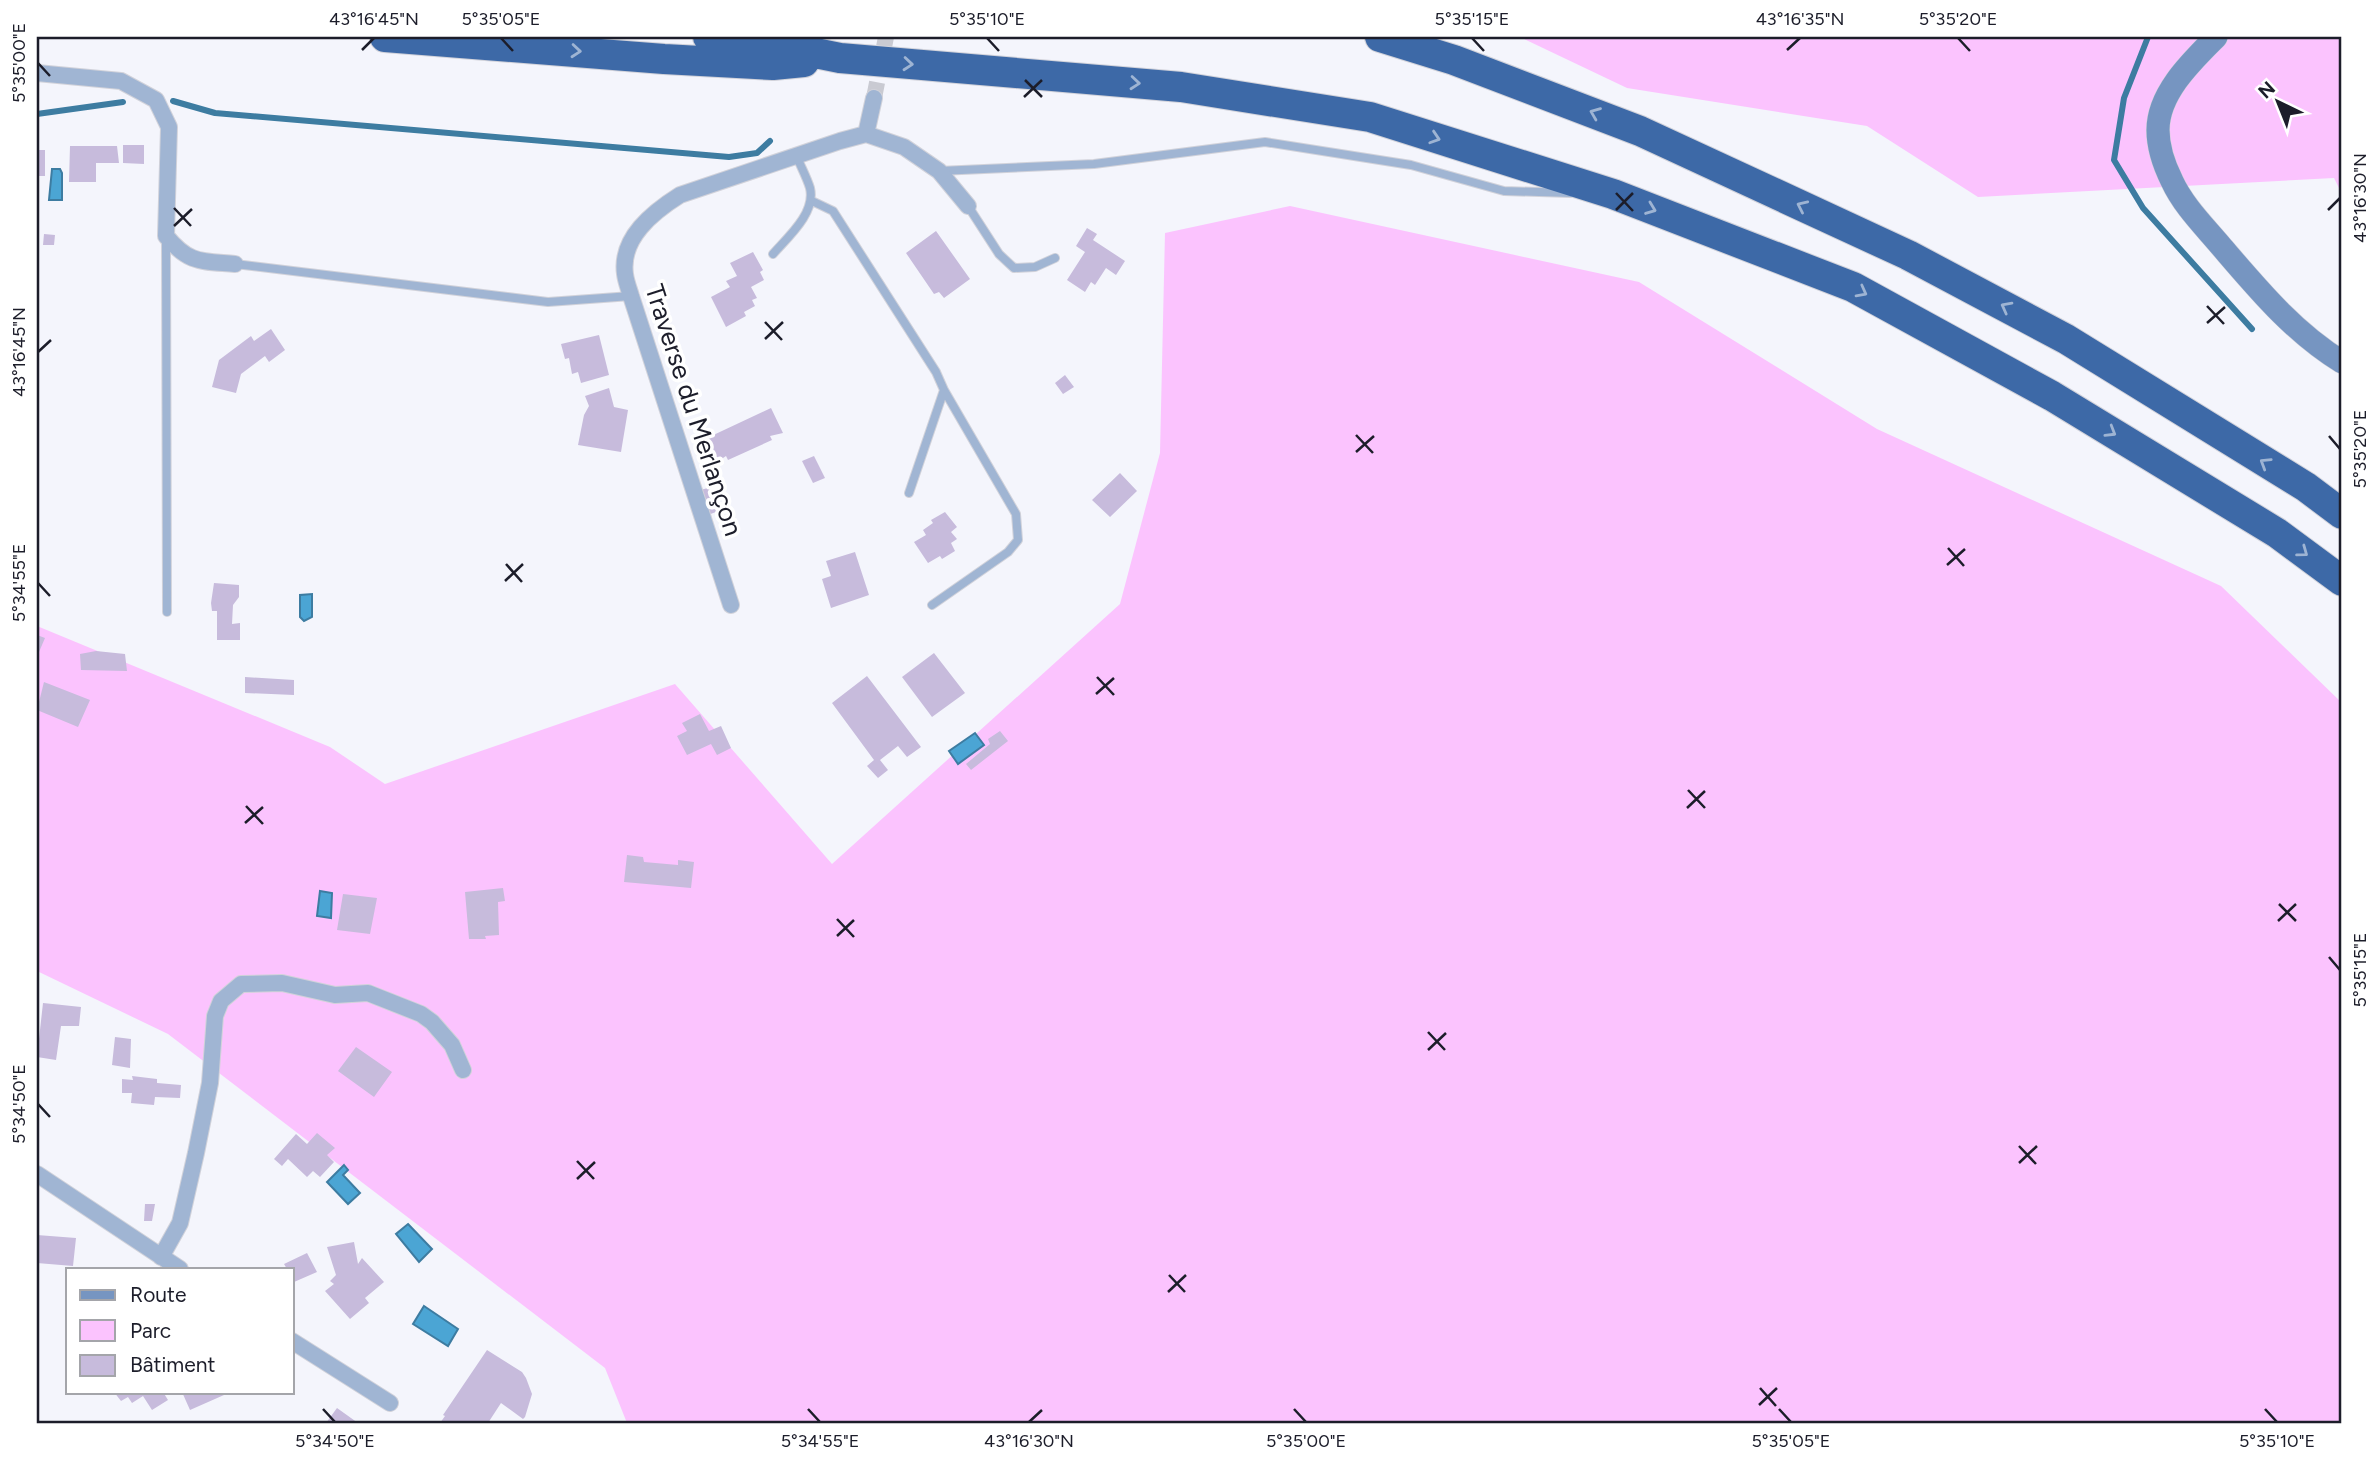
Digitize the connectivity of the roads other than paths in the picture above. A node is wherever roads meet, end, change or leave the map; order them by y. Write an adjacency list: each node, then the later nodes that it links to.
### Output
1 (385, 37): 5 (highway, one-way to 5)
2 (708, 37): 5 (highway)
3 (1380, 37): 22 (highway, one-way to 3)
4 (2216, 37): 19 (main road)
5 (840, 58): 11 (highway, one-way to 11)
6 (37, 73): 14 (street)
7 (874, 98): 8 (street)
8 (866, 134): 9 (street, Traverse du Merlançon); 10 (street)
9 (796, 157): 12 (lane); 18 (street, Traverse du Merlançon)
10 (939, 171): 11 (lane); 13 (street)
11 (1613, 194): 23 (highway, one-way to 23)
12 (811, 201): 15 (lane); 20 (lane)
13 (968, 206): 16 (lane)
14 (166, 236): 17 (street); 26 (lane)
15 (773, 254)
16 (1055, 258)
17 (234, 264): 18 (lane)
18 (631, 296): 24 (street, Traverse du Merlançon)
19 (2342, 362)
20 (944, 390): 21 (lane); 25 (lane)
21 (909, 493)
22 (2342, 514)
23 (2342, 581)
24 (731, 605)
25 (932, 605)
26 (167, 612)
27 (463, 1070): 29 (street)
28 (37, 1174): 29 (street)
29 (161, 1257): 30 (street)
30 (178, 1268)
31 (294, 1342): 32 (street)
32 (390, 1403)

